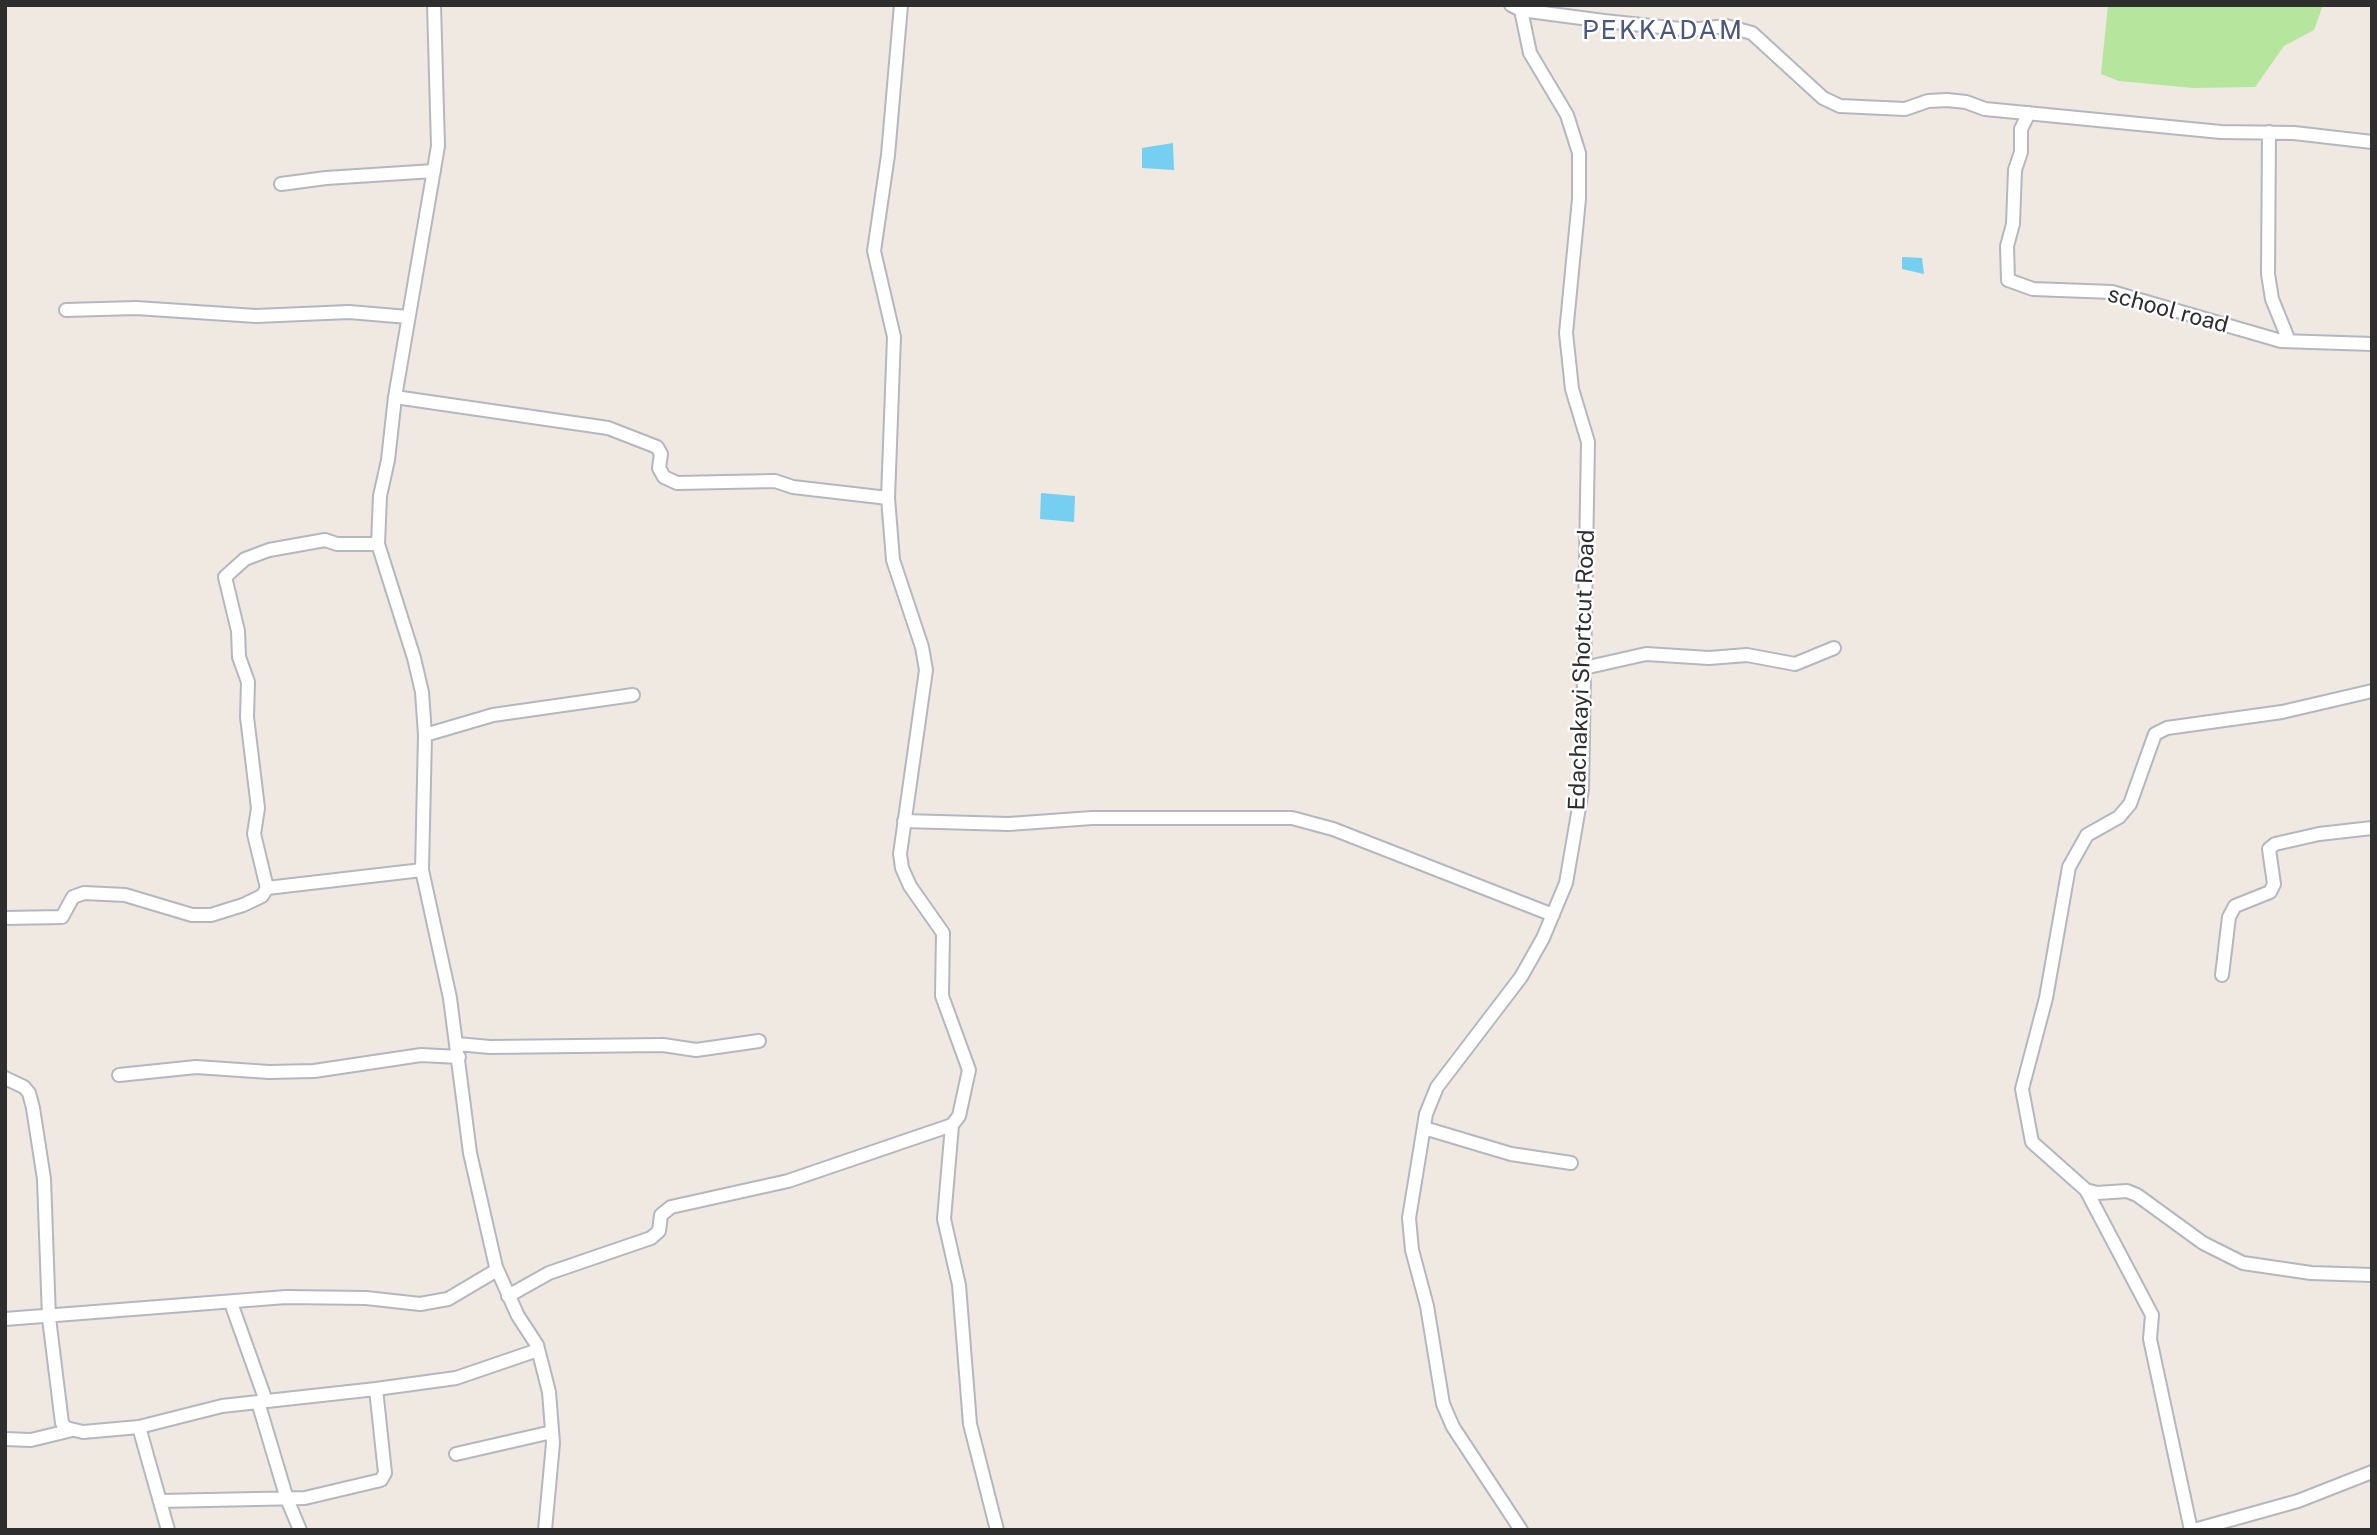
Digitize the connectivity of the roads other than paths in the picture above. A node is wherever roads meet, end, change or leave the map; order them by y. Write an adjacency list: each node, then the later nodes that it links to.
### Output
1 (434, 5): 7 (street)
2 (901, 5): 14 (street)
3 (1516, 7): 4 (street); 17 (street, Edachakayi Shortcut Road)
4 (2029, 113): 5 (street); 11 (street, school road)
5 (2270, 132): 6 (street); 11 (street)
6 (2372, 142)
7 (434, 172): 8 (street); 10 (street)
8 (281, 184)
9 (66, 310): 10 (street)
10 (408, 317): 13 (street)
11 (2289, 341): 12 (street, school road)
12 (2372, 344)
13 (395, 397): 14 (street); 15 (street)
14 (888, 498): 21 (street)
15 (378, 544): 20 (street); 24 (street)
16 (1834, 648): 17 (street)
17 (1584, 668): 25 (street, Edachakayi Shortcut Road)
18 (2372, 691): 35 (street)
19 (633, 695): 20 (street)
20 (425, 735): 23 (street)
21 (904, 821): 25 (street); 32 (street)
22 (2372, 828): 27 (street)
23 (422, 870): 24 (street); 29 (street)
24 (267, 888): 26 (street)
25 (1553, 915): 33 (street, Edachakayi Shortcut Road)
26 (5, 918)
27 (2222, 975)
28 (759, 1041): 29 (street)
29 (458, 1051): 30 (street); 36 (street)
30 (119, 1075)
31 (5, 1079): 40 (street)
32 (952, 1125): 38 (street); 56 (street)
33 (1424, 1128): 34 (street); 57 (street, Edachakayi Shortcut Road)
34 (1571, 1163)
35 (2086, 1190): 37 (street); 58 (street)
36 (497, 1270): 38 (street); 39 (street)
37 (2372, 1275)
38 (508, 1296): 42 (street)
39 (230, 1303): 40 (street); 44 (street)
40 (48, 1318): 41 (street); 46 (street)
41 (5, 1319)
42 (538, 1350): 43 (street); 47 (street)
43 (376, 1389): 44 (street); 51 (street)
44 (262, 1402): 45 (street); 51 (street)
45 (139, 1427): 46 (street); 52 (street)
46 (72, 1430): 48 (street)
47 (552, 1432): 49 (street); 55 (street)
48 (5, 1439)
49 (456, 1454)
50 (2372, 1472): 58 (street)
51 (287, 1499): 52 (street); 54 (street)
52 (160, 1501): 53 (street)
53 (168, 1530)
54 (300, 1530)
55 (545, 1530)
56 (997, 1530)
57 (1521, 1530)
58 (2193, 1530)

